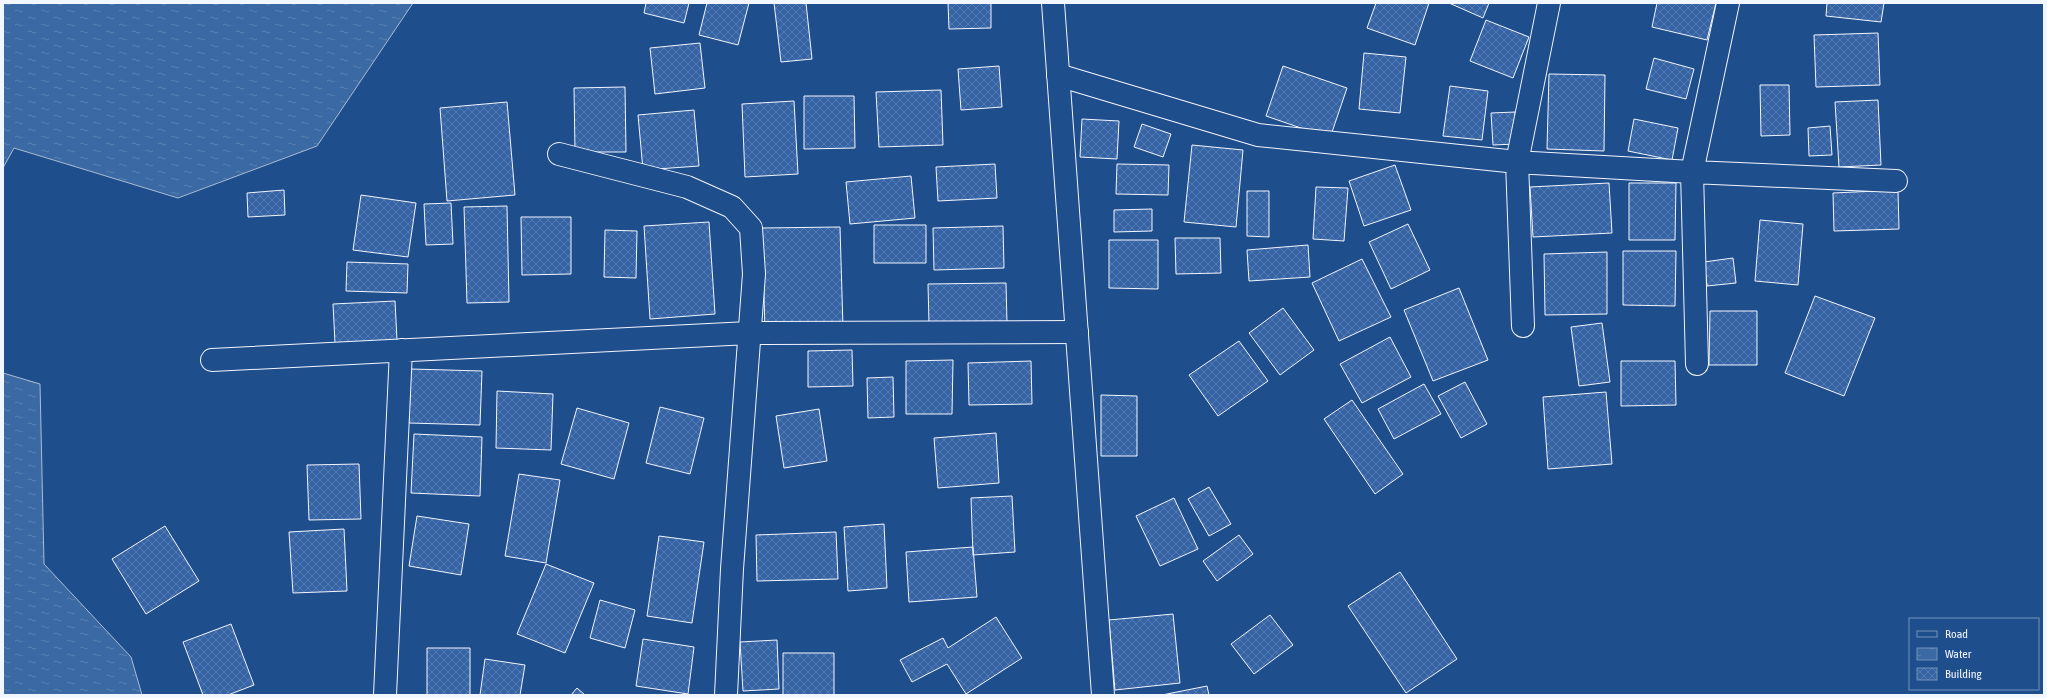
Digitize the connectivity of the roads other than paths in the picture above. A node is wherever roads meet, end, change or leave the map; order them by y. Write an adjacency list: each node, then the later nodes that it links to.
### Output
1 (1053, 3): 4 (main road)
2 (1549, 3): 6 (main road)
3 (1728, 3): 7 (main road)
4 (1058, 75): 6 (main road); 10 (main road)
5 (559, 154): 11 (main road)
6 (1517, 162): 7 (main road); 9 (main road)
7 (1692, 172): 8 (main road); 14 (main road)
8 (1896, 181)
9 (1523, 326)
10 (1077, 332): 11 (main road); 17 (main road)
11 (749, 334): 12 (main road); 16 (main road)
12 (401, 350): 13 (main road); 15 (main road)
13 (212, 360)
14 (1697, 364)
15 (385, 695)
16 (726, 695)
17 (1103, 695)

